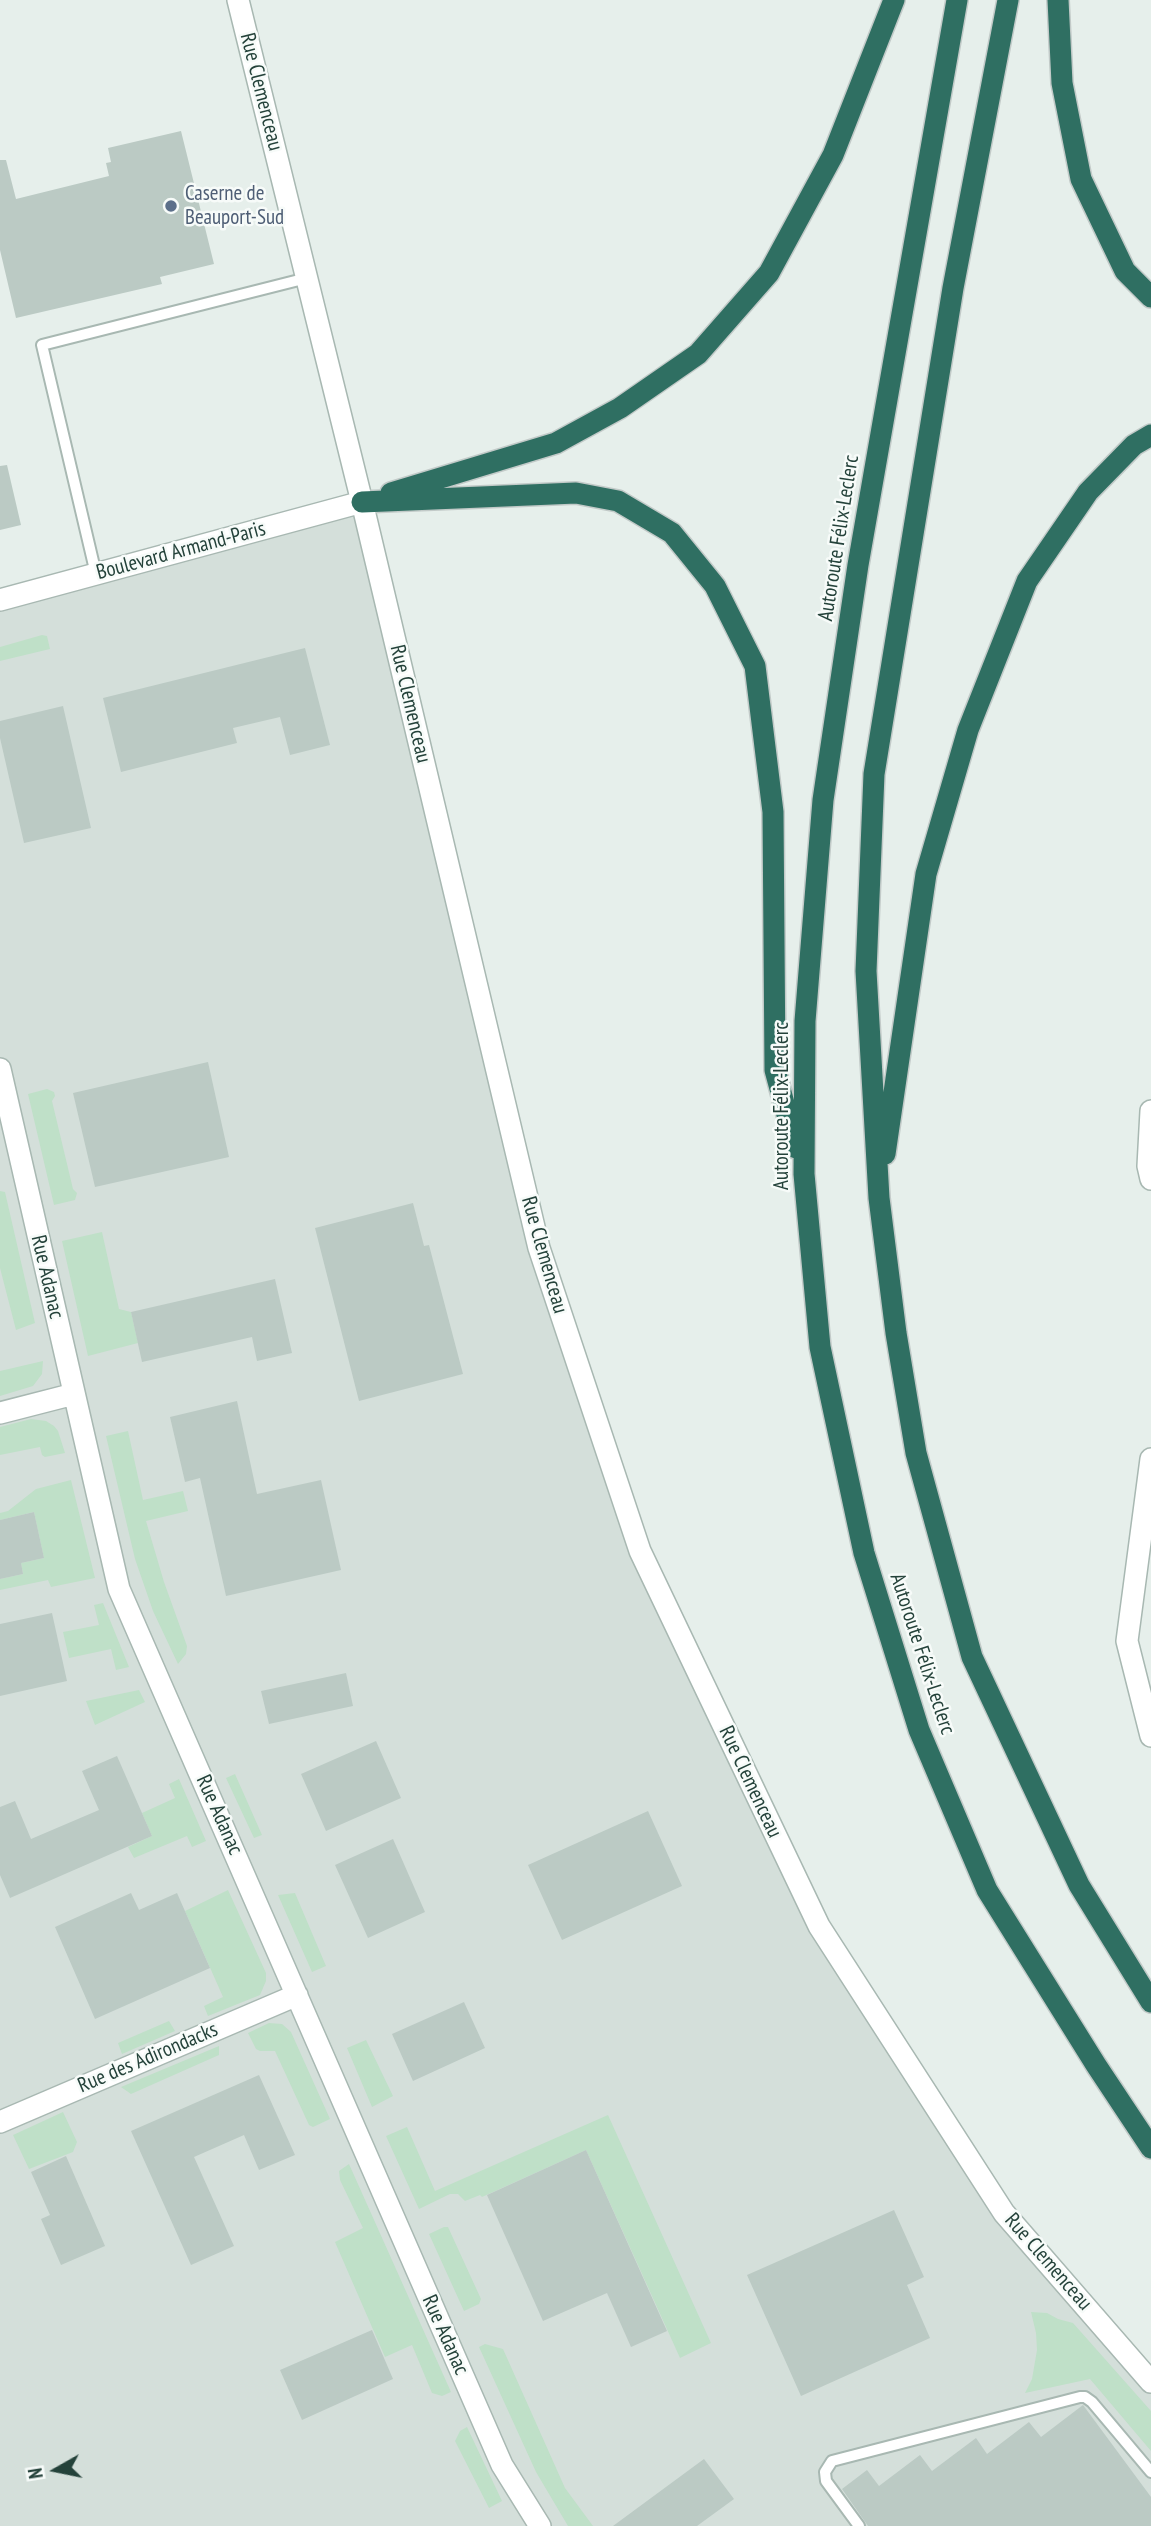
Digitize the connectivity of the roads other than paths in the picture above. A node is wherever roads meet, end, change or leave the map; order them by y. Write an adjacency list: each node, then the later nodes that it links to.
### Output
1 (238, 0): 6 (street, Rue Clemenceau)
2 (894, 0): 9 (highway)
3 (957, 0): 14 (highway, Autoroute Félix-Leclerc)
4 (1008, 0): 16 (highway)
5 (1058, 0): 7 (highway)
6 (307, 278): 9 (street, Rue Clemenceau); 10 (lane)
7 (1151, 297)
8 (1151, 435): 16 (highway)
9 (362, 502): 10 (street, Boulevard Armand-Paris); 14 (highway); 25 (street, Rue Clemenceau)
10 (96, 575): 11 (street, Boulevard Armand-Paris)
11 (0, 600)
12 (0, 1069): 17 (street, Rue Adanac)
13 (1151, 1111): 15 (street)
14 (804, 1174): 24 (highway, Autoroute Félix-Leclerc)
15 (1151, 1179)
16 (878, 1198): 22 (highway)
17 (74, 1394): 18 (street); 21 (street, Rue Adanac)
18 (0, 1413)
19 (1151, 1459): 20 (street)
20 (1151, 1736)
21 (297, 1995): 23 (street, Rue des Adirondacks); 27 (street, Rue Adanac)
22 (1151, 2002)
23 (0, 2122)
24 (1151, 2148)
25 (1151, 2382)
26 (1151, 2472): 28 (lane)
27 (540, 2526)
28 (859, 2526)

